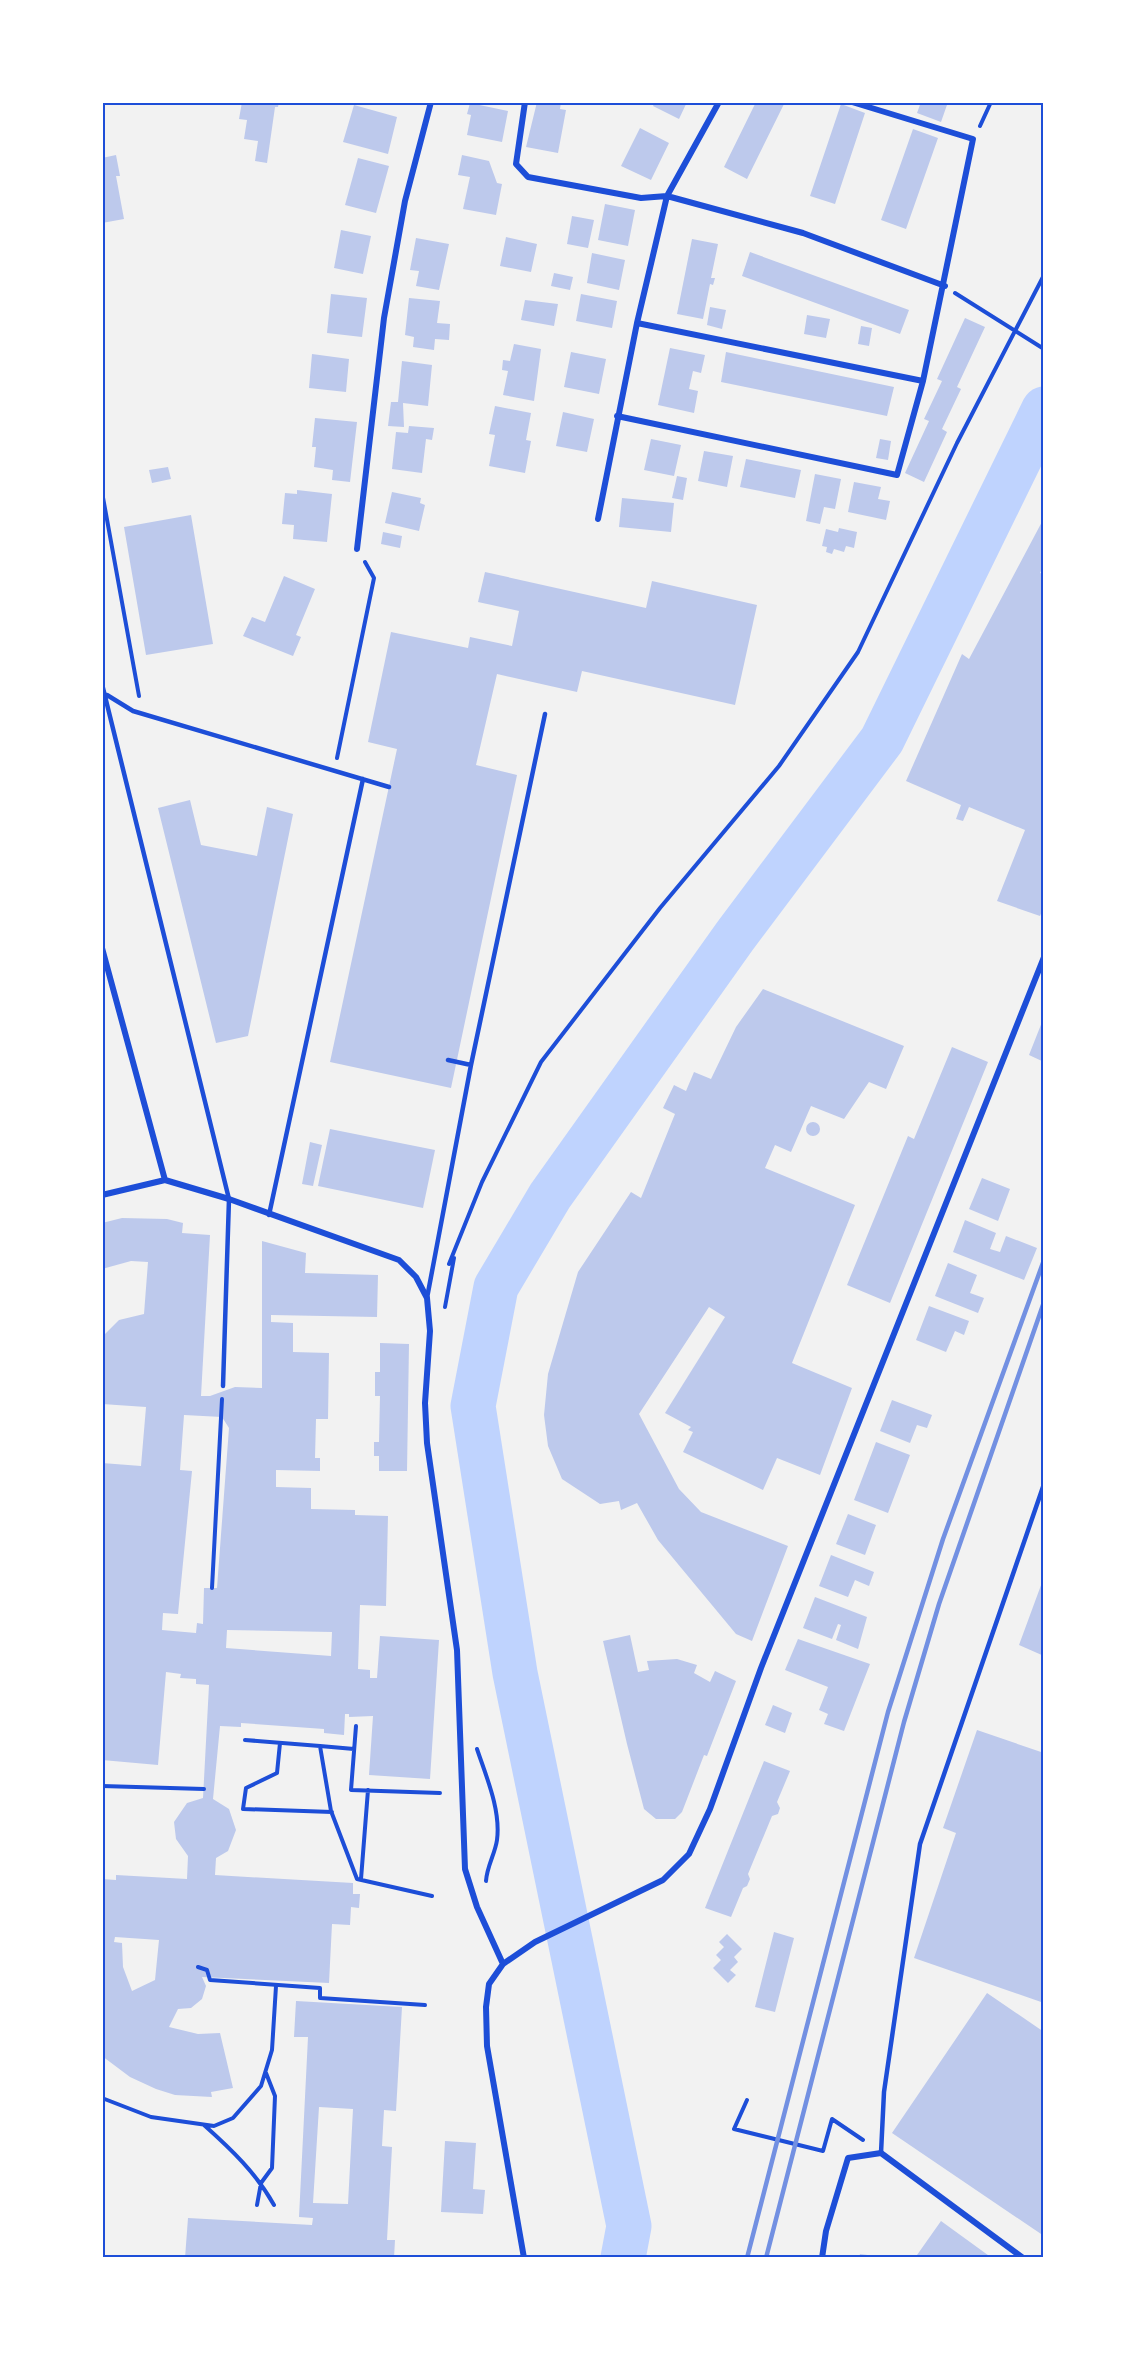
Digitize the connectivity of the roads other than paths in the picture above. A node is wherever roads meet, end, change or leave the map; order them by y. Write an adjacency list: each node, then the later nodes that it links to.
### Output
1 (431, 102): 11 (street)
2 (525, 102): 5 (street)
3 (719, 102): 5 (street)
4 (852, 102): 6 (street)
5 (667, 196): 6 (street); 7 (street)
6 (945, 286): 8 (street)
7 (637, 323): 8 (street); 9 (street)
8 (923, 381): 9 (street)
9 (617, 416): 10 (street)
10 (598, 519)
11 (357, 549)
12 (102, 684): 13 (lane)
13 (106, 694): 15 (lane); 23 (lane)
14 (545, 714): 20 (lane)
15 (363, 779): 16 (lane); 24 (lane)
16 (388, 787)
17 (102, 948): 21 (street)
18 (1044, 957): 28 (street)
19 (448, 1060): 20 (lane)
20 (471, 1065): 25 (lane)
21 (165, 1180): 22 (street); 23 (street)
22 (102, 1195)
23 (229, 1199): 24 (street); 26 (lane)
24 (269, 1215): 25 (street)
25 (427, 1298): 28 (street)
26 (223, 1386)
27 (1044, 1484): 29 (lane)
28 (503, 1964): 30 (street)
29 (881, 2153): 31 (street); 32 (street)
30 (524, 2258)
31 (822, 2258)
32 (1023, 2258)

